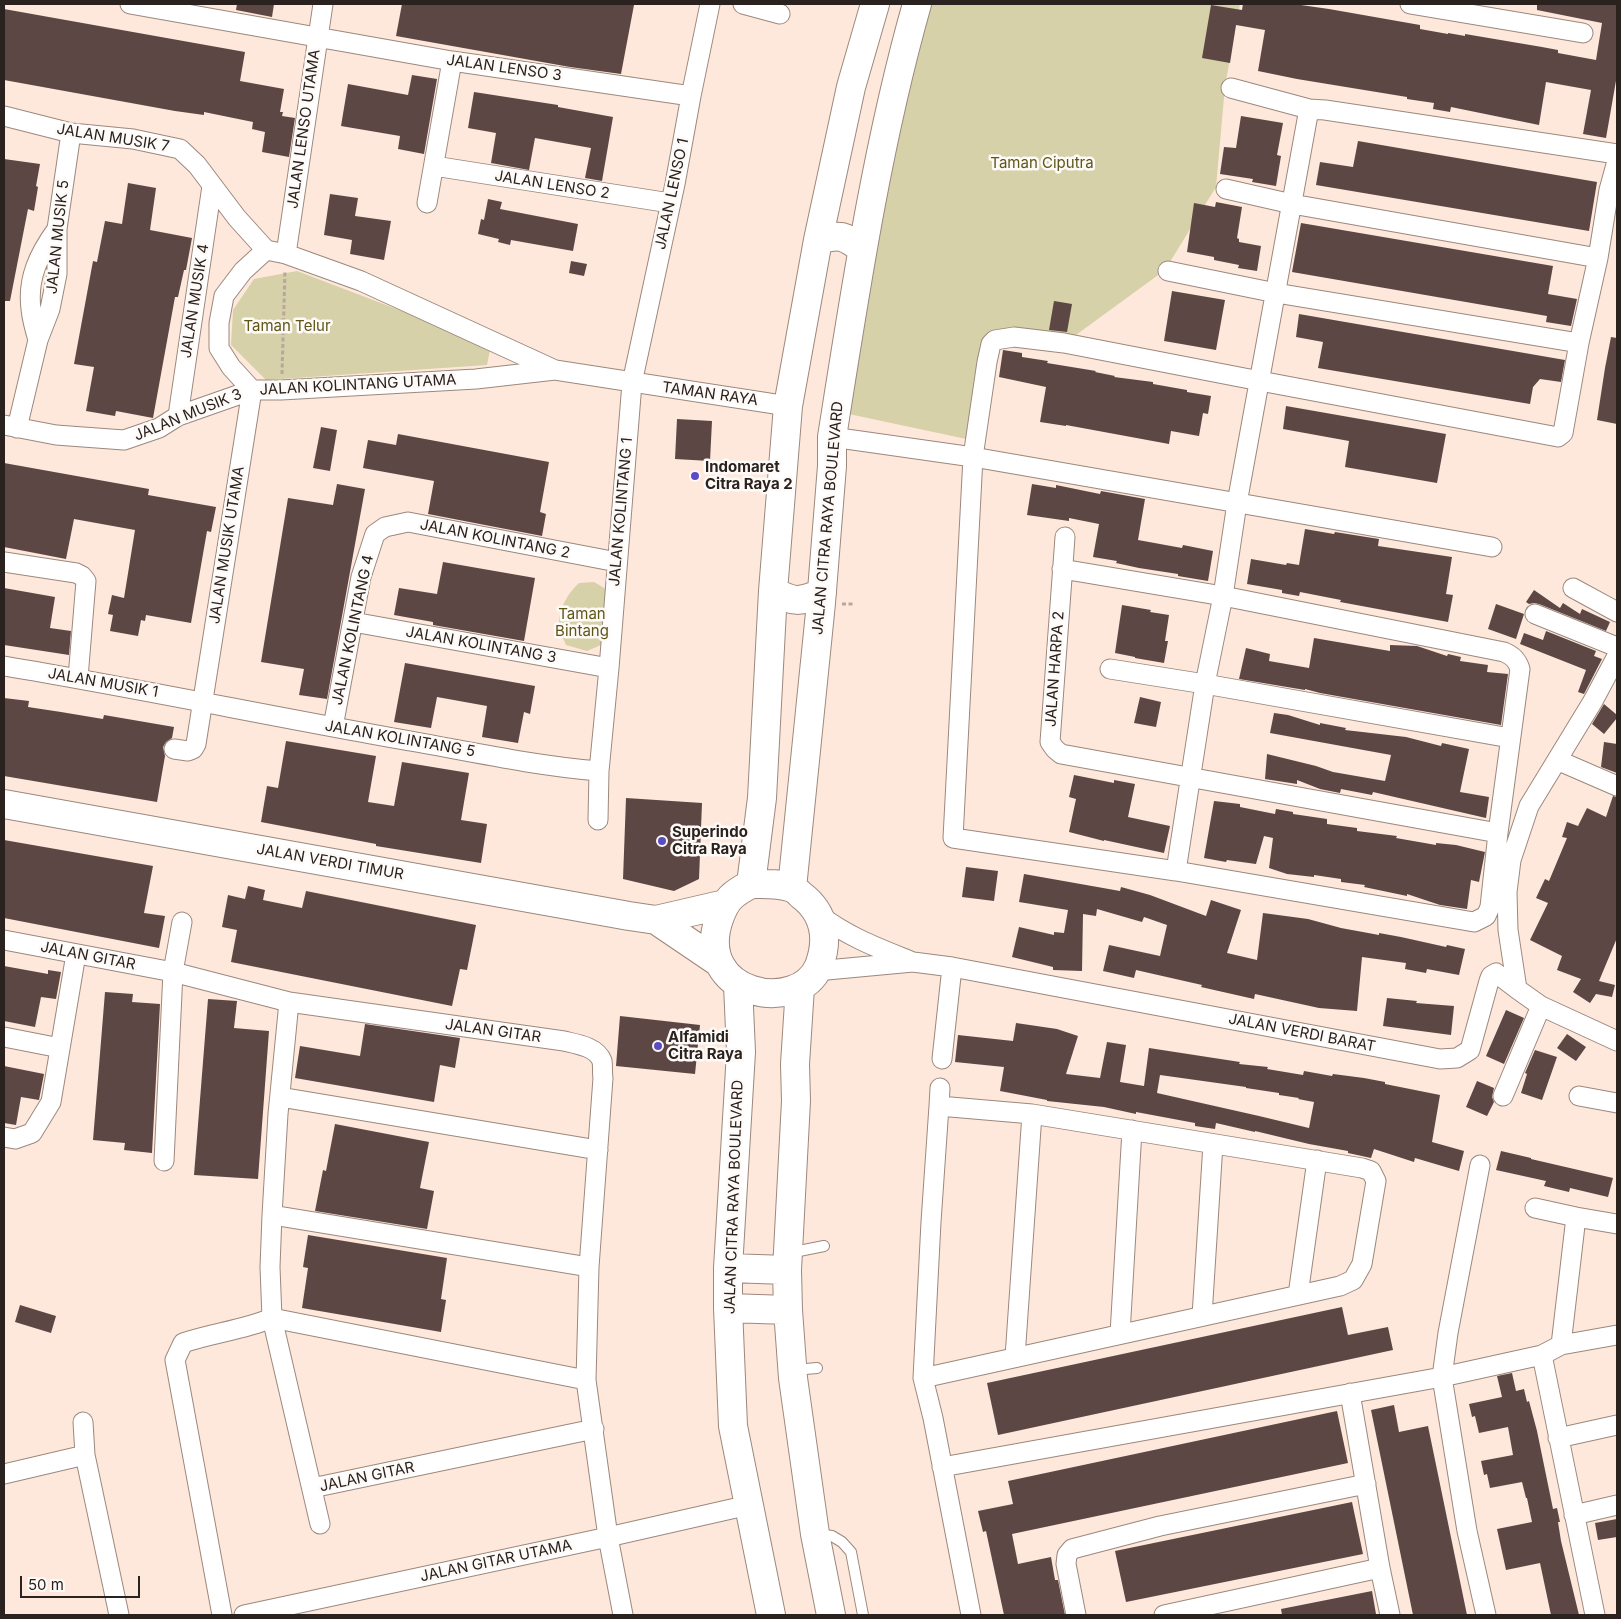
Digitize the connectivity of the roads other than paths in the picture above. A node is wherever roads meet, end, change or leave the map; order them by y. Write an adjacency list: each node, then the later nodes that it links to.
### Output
1 (130, 4): 10 (street, JALAN LENSO 3)
2 (323, 4): 10 (street, JALAN LENSO UTAMA)
3 (710, 4): 13 (street, JALAN LENSO 1)
4 (743, 4): 8 (street)
5 (875, 4): 25 (main road)
6 (917, 4): 27 (main road, JALAN CITRA RAYA BOULEVARD)
7 (1412, 4): 9 (street)
8 (780, 14)
9 (1583, 34)
10 (317, 38): 11 (street, JALAN LENSO 3); 28 (street, JALAN LENSO UTAMA)
11 (452, 60): 13 (street, JALAN LENSO 3); 19 (street)
12 (1230, 88): 14 (street)
13 (691, 96): 23 (street, JALAN LENSO 1)
14 (1309, 108): 17 (street); 24 (street)
15 (4, 116): 16 (street, JALAN MUSIK 7)
16 (70, 133): 20 (street, JALAN MUSIK 7); 39 (street, JALAN MUSIK 5)
17 (1617, 154)
18 (1617, 161): 29 (street)
19 (434, 166): 22 (street); 23 (street, JALAN LENSO 2)
20 (212, 186): 26 (street, JALAN MUSIK 7); 38 (street, JALAN MUSIK 4)
21 (1226, 188): 24 (street)
22 (427, 203)
23 (670, 203): 35 (street, JALAN LENSO 1)
24 (1292, 204): 29 (street); 31 (street)
25 (818, 240): 27 (main road); 37 (main road)
26 (266, 250): 28 (street, JALAN KOLINTANG UTAMA); 36 (street, JALAN KOLINTANG UTAMA)
27 (862, 250): 40 (main road, JALAN CITRA RAYA BOULEVARD)
28 (286, 254): 33 (street, JALAN KOLINTANG UTAMA)
29 (1598, 258): 32 (street)
30 (1168, 271): 31 (street)
31 (1276, 293): 32 (street); 34 (street)
32 (1579, 343): 34 (street)
33 (555, 370): 35 (street, JALAN KOLINTANG UTAMA); 36 (street, JALAN KOLINTANG UTAMA)
34 (1260, 381): 41 (street); 42 (street)
35 (632, 383): 37 (street, TAMAN RAYA); 47 (street, JALAN KOLINTANG 1)
36 (252, 390): 38 (street, JALAN MUSIK 3); 63 (street, JALAN MUSIK UTAMA)
37 (788, 406): 50 (main road)
38 (178, 416): 39 (street, JALAN MUSIK 3)
39 (11, 426)
40 (832, 437): 41 (street); 51 (main road, JALAN CITRA RAYA BOULEVARD)
41 (973, 458): 42 (street); 74 (street)
42 (1238, 503): 45 (street); 52 (street)
43 (374, 534): 47 (street, JALAN KOLINTANG 2); 55 (street, JALAN KOLINTANG 4)
44 (1064, 538): 48 (street, JALAN HARPA 2)
45 (1492, 547)
46 (4, 562): 61 (street)
47 (617, 562): 59 (street, JALAN KOLINTANG 1)
48 (1062, 569): 52 (street); 69 (street, JALAN HARPA 2)
49 (1573, 588): 53 (street)
50 (772, 591): 51 (main road); 75 (main road)
51 (822, 593): 76 (main road, JALAN CITRA RAYA BOULEVARD)
52 (1223, 596): 62 (street); 65 (street)
53 (1617, 612)
54 (1535, 614): 56 (street)
55 (353, 622): 59 (street, JALAN KOLINTANG 3); 64 (street, JALAN KOLINTANG 4)
56 (1617, 647)
57 (1617, 656): 67 (street)
58 (4, 666): 61 (street, JALAN MUSIK 1)
59 (609, 668): 68 (street, JALAN KOLINTANG 1)
60 (1110, 669): 62 (street)
61 (78, 678): 63 (street, JALAN MUSIK 1)
62 (1205, 684): 65 (street); 69 (street)
63 (202, 701): 64 (street, JALAN KOLINTANG 5); 66 (street, JALAN MUSIK UTAMA)
64 (333, 727): 68 (street, JALAN KOLINTANG 5)
65 (1510, 738): 73 (street)
66 (174, 749)
67 (1557, 760): 70 (street); 89 (street)
68 (599, 771): 72 (street, JALAN KOLINTANG 1)
69 (1190, 776): 73 (street, JALAN HARPA 2); 74 (street)
70 (1617, 786)
71 (4, 804): 79 (main road, JALAN VERDI TIMUR)
72 (598, 820)
73 (1498, 833): 74 (street)
74 (1176, 871)
75 (751, 884): 76 (main road); 77 (main road)
76 (792, 888): 78 (main road)
77 (725, 904): 79 (main road, JALAN VERDI TIMUR); 83 (main road)
78 (820, 916): 84 (street, JALAN VERDI BARAT); 87 (main road)
79 (656, 920): 83 (main road, JALAN VERDI TIMUR)
80 (182, 922): 86 (street)
81 (4, 940): 82 (street, JALAN GITAR)
82 (76, 954): 86 (street, JALAN GITAR); 94 (street)
83 (718, 962): 88 (main road)
84 (913, 962): 85 (street, JALAN VERDI BARAT); 87 (street, JALAN VERDI BARAT)
85 (952, 967): 89 (street, JALAN VERDI BARAT); 95 (street)
86 (172, 972): 90 (street, JALAN GITAR); 106 (street)
87 (808, 979): 88 (main road); 113 (main road)
88 (738, 985): 115 (main road, JALAN CITRA RAYA BOULEVARD)
89 (1516, 989): 91 (street, JALAN VERDI BARAT)
90 (289, 1002): 98 (street, JALAN GITAR); 104 (street, JALAN GITAR)
91 (1541, 1006): 93 (street, JALAN VERDI BARAT); 96 (street)
92 (4, 1037): 94 (street)
93 (1617, 1041)
94 (60, 1048): 102 (street)
95 (942, 1059)
96 (1503, 1096)
97 (1578, 1096): 99 (street)
98 (280, 1097): 104 (street); 109 (street, JALAN GITAR)
99 (1617, 1103)
100 (1032, 1114): 101 (street); 125 (street); 127 (street)
101 (1132, 1130): 103 (street); 121 (street)
102 (4, 1137)
103 (1213, 1144): 105 (street); 119 (street)
104 (598, 1150): 114 (street, JALAN GITAR)
105 (1317, 1160): 116 (street); 116 (street)
106 (164, 1162)
107 (1480, 1165): 126 (street)
108 (1535, 1208): 110 (street)
109 (272, 1215): 114 (street); 120 (street, JALAN GITAR)
110 (1576, 1216): 111 (street); 123 (street)
111 (1617, 1224)
112 (824, 1246): 113 (lane)
113 (788, 1261): 115 (main road); 118 (main road)
114 (589, 1267): 128 (street, JALAN GITAR)
115 (728, 1268): 117 (main road, JALAN CITRA RAYA BOULEVARD)
116 (1298, 1295): 119 (street)
117 (728, 1308): 118 (main road); 139 (main road, JALAN CITRA RAYA BOULEVARD)
118 (788, 1310): 143 (main road)
119 (1202, 1316): 121 (street)
120 (272, 1318): 128 (street); 138 (street, JALAN GITAR); 147 (street)
121 (1120, 1334): 125 (street)
122 (1617, 1335): 123 (street)
123 (1561, 1346): 124 (street)
124 (1542, 1355): 126 (street); 133 (street)
125 (1015, 1357): 127 (street)
126 (1442, 1377): 129 (street); 157 (street)
127 (923, 1378): 135 (street)
128 (586, 1380): 132 (street, JALAN GITAR)
129 (1350, 1393): 135 (street); 137 (street)
130 (82, 1422): 134 (street)
131 (1617, 1425): 133 (street)
132 (594, 1429): 138 (street, JALAN GITAR); 144 (street, JALAN GITAR)
133 (1558, 1438): 141 (street)
134 (84, 1455): 136 (street); 146 (street)
135 (942, 1467): 153 (street)
136 (4, 1474)
137 (1366, 1484): 145 (street); 154 (street)
138 (312, 1488): 142 (street)
139 (749, 1504): 144 (street, JALAN GITAR UTAMA); 150 (main road, JALAN CITRA RAYA BOULEVARD)
140 (1617, 1505): 141 (street)
141 (1574, 1514): 158 (street)
142 (320, 1524)
143 (815, 1534): 151 (main road); 152 (lane)
144 (608, 1537): 148 (street, JALAN GITAR UTAMA); 149 (street, JALAN GITAR)
145 (1380, 1568): 155 (street); 156 (street)
146 (119, 1615)
147 (222, 1615)
148 (244, 1615)
149 (623, 1615)
150 (771, 1615)
151 (831, 1615)
152 (863, 1615)
153 (971, 1615)
154 (1076, 1615)
155 (1164, 1615)
156 (1390, 1615)
157 (1486, 1615)
158 (1595, 1615)

